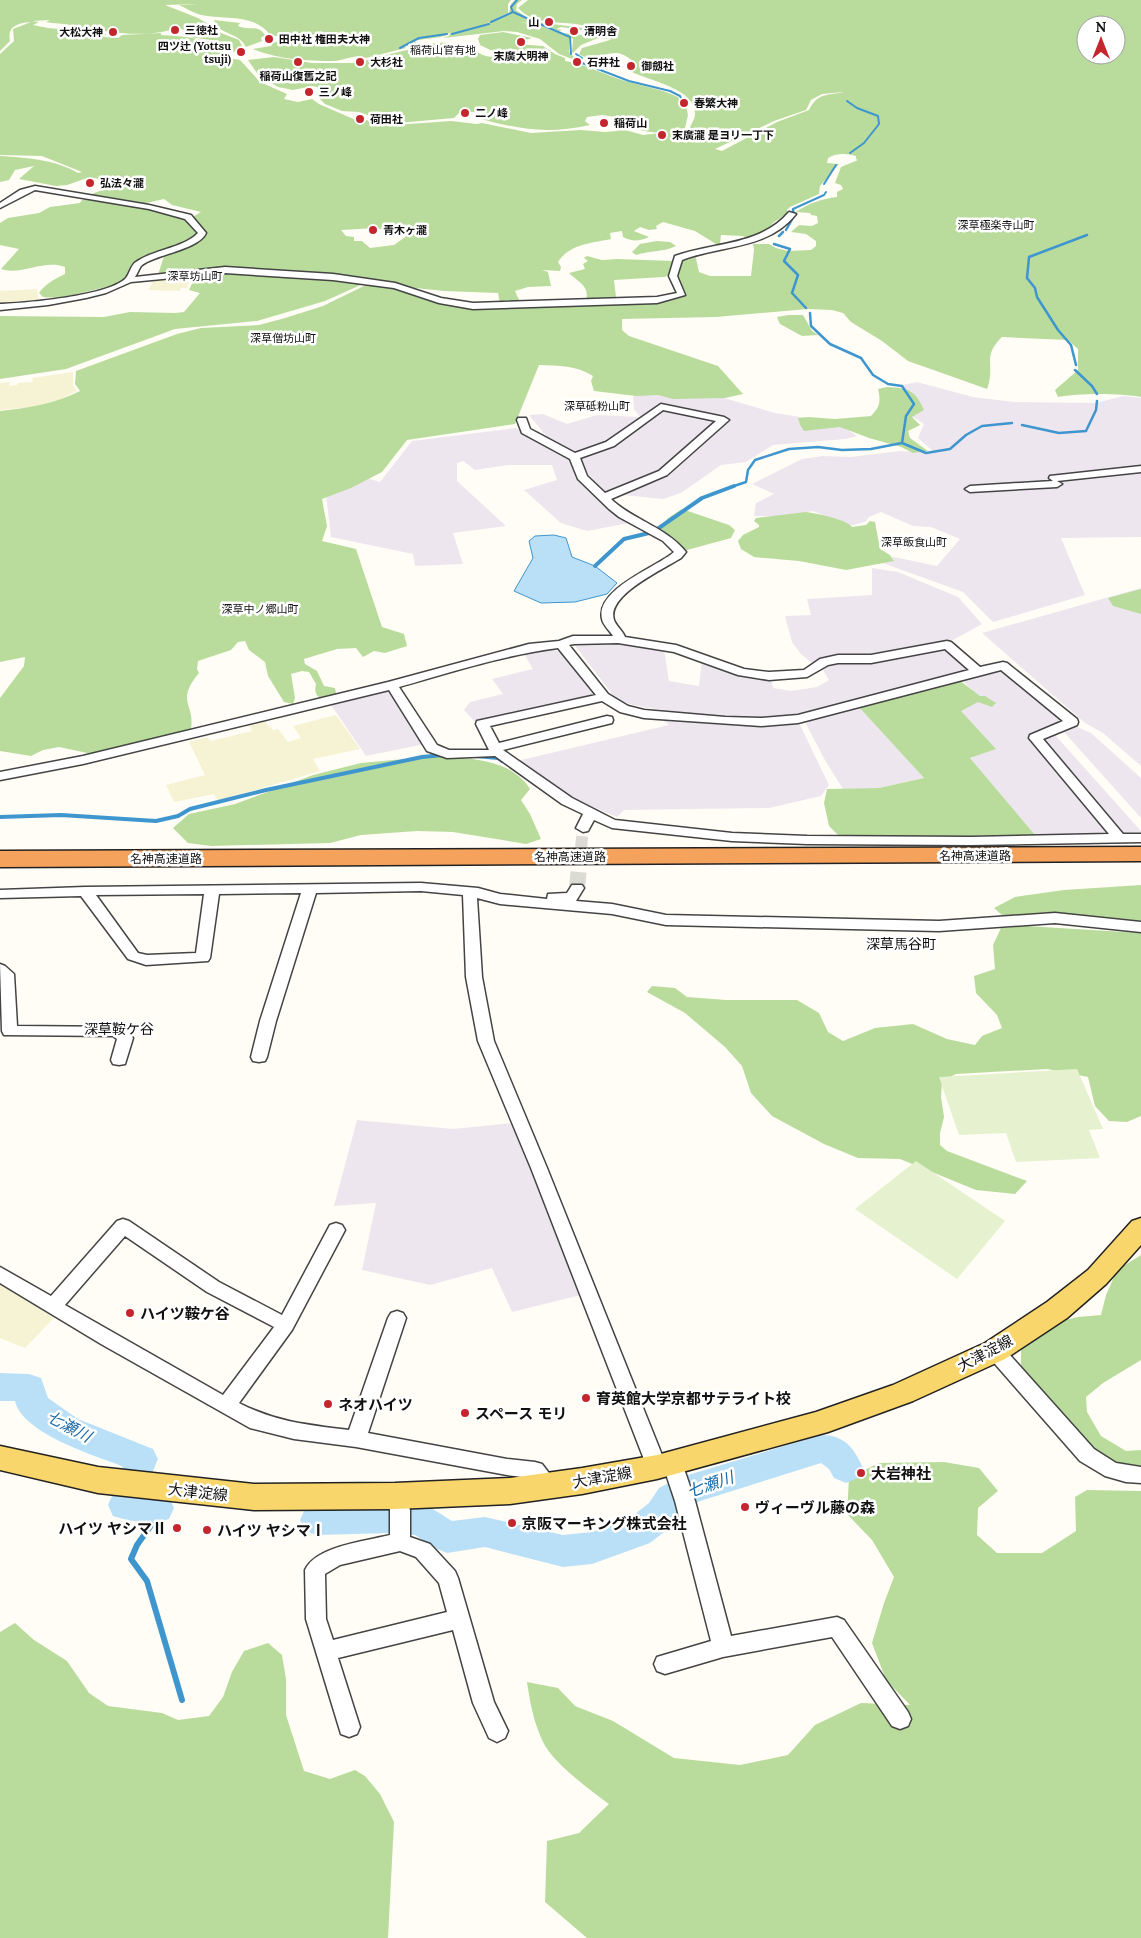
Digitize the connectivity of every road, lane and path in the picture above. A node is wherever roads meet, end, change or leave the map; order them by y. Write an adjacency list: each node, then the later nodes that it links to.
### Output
1 (0, 206): 3 (street)
2 (792, 214): 3 (street)
3 (129, 280): 4 (street)
4 (0, 307)
5 (522, 420): 6 (street)
6 (574, 458): 9 (street); 9 (street)
7 (1141, 468): 8 (street)
8 (970, 489)
9 (603, 498): 10 (street)
10 (618, 639): 11 (street); 12 (street)
11 (561, 644): 13 (street); 14 (street)
12 (978, 671): 14 (street); 20 (street)
13 (392, 686): 16 (street); 17 (street)
14 (604, 697): 16 (street)
15 (607, 720): 16 (street)
16 (496, 750): 18 (street)
17 (0, 776)
18 (592, 813): 19 (street); 20 (street)
19 (583, 828)
20 (1119, 838): 21 (street)
21 (1141, 838)
22 (1141, 854): 23 (highway, 名神高速道路)
23 (0, 858)
24 (1141, 868): 25 (highway, 名神高速道路)
25 (0, 871)
26 (310, 888): 28 (street); 30 (street); 34 (street)
27 (577, 888): 30 (street)
28 (212, 889): 29 (street); 29 (street)
29 (85, 891): 31 (street)
30 (470, 892): 32 (street); 47 (street)
31 (0, 894)
32 (1141, 927)
33 (2, 976): 35 (street)
34 (259, 1057)
35 (119, 1060)
36 (1141, 1228): 42 (main road, 大津淀線)
37 (336, 1230): 41 (street)
38 (0, 1274): 39 (street)
39 (52, 1306): 41 (street); 43 (street)
40 (397, 1318): 44 (street)
41 (286, 1325): 43 (street)
42 (994, 1351): 46 (street); 47 (main road, 大津淀線)
43 (226, 1406): 44 (street)
44 (356, 1438): 48 (street)
45 (0, 1458): 49 (main road, 大津淀線)
46 (1141, 1475)
47 (673, 1479): 48 (main road, 大津淀線); 51 (street)
48 (548, 1486): 49 (main road, 大津淀線)
49 (399, 1519): 50 (street); 52 (street)
50 (460, 1619): 52 (street); 56 (street)
51 (724, 1647): 53 (street); 54 (street)
52 (326, 1651): 55 (street)
53 (665, 1664)
54 (900, 1718)
55 (350, 1727)
56 (497, 1731)

